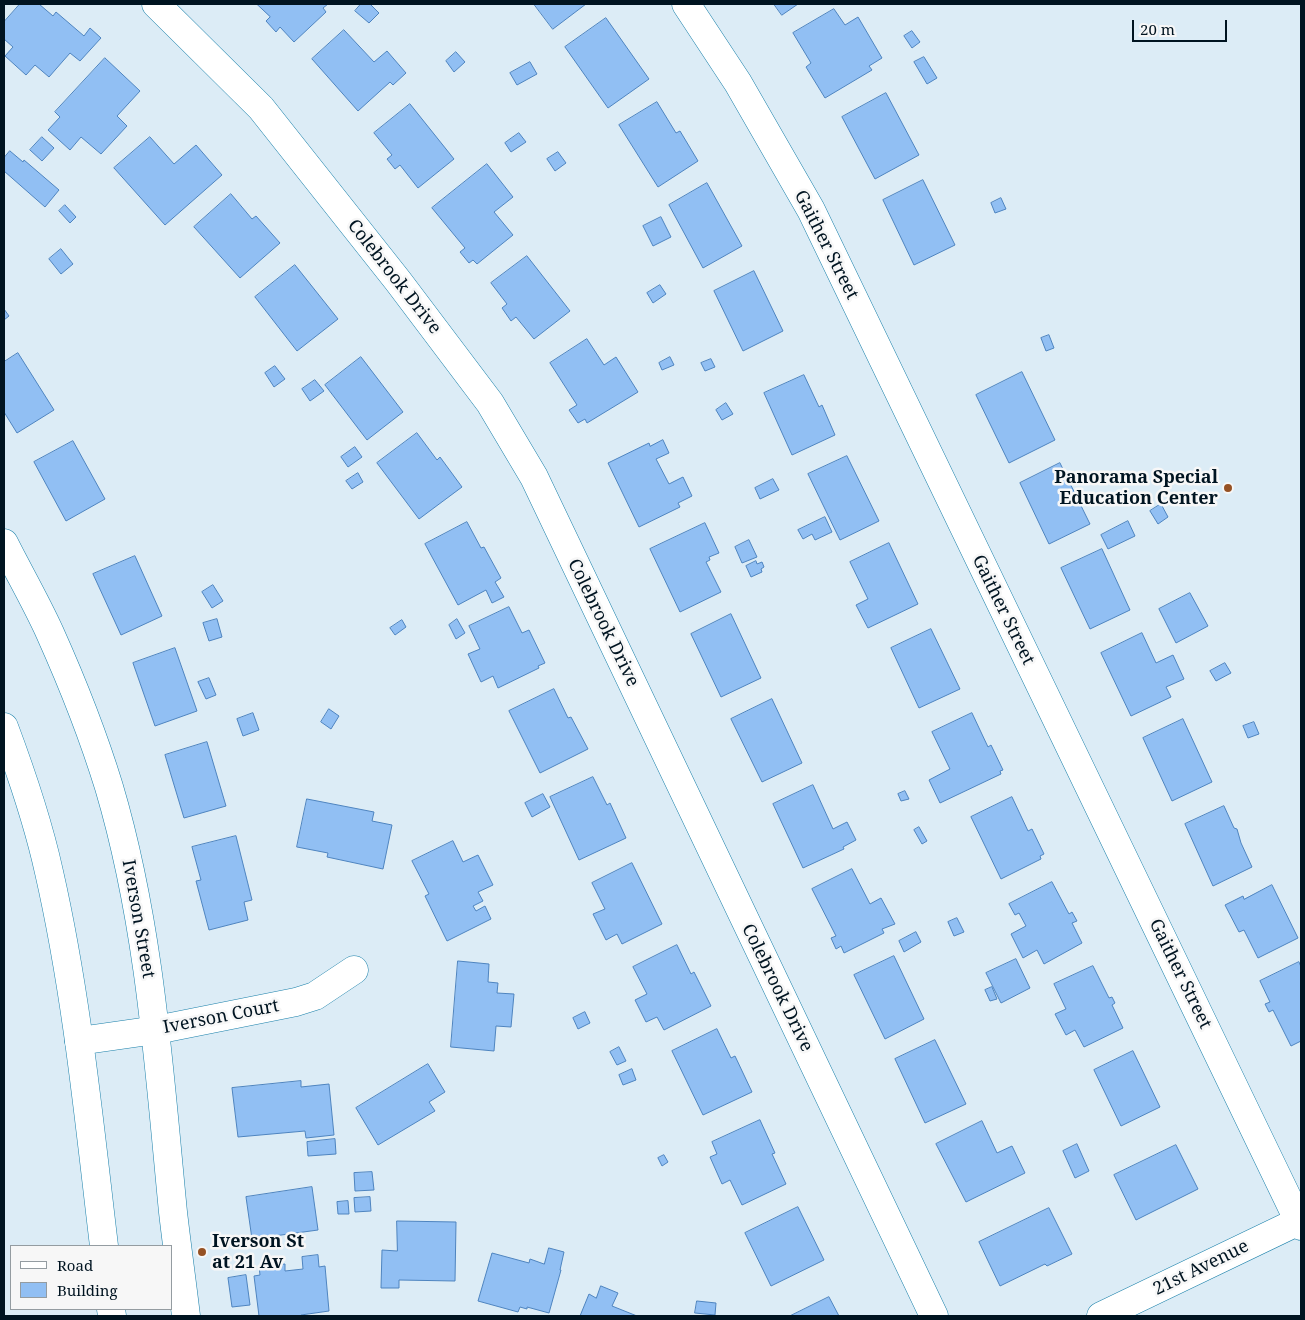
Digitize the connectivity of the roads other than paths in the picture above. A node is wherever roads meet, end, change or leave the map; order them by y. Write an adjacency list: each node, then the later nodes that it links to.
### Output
1 (156, 4): 11 (street, Colebrook Drive)
2 (686, 4): 8 (street, Gaither Street)
3 (4, 543): 6 (street, Iverson Street)
4 (4, 727): 7 (street)
5 (354, 970): 6 (street, Iverson Court)
6 (156, 1030): 7 (street, Iverson Court); 10 (street, Iverson Street)
7 (79, 1041): 9 (street)
8 (1301, 1223): 12 (street, 21st Avenue)
9 (104, 1245)
10 (186, 1316)
11 (934, 1316)
12 (1101, 1316)

